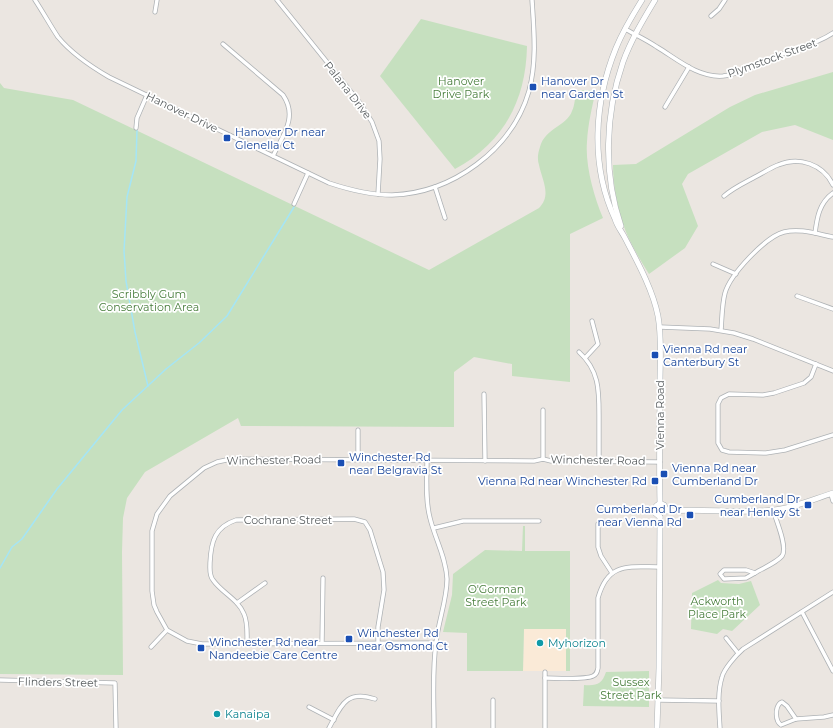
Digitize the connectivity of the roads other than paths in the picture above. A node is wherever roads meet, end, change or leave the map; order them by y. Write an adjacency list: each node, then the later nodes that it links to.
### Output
1 (35, 0): 15 (street, Hanover Drive)
2 (157, 0): 8 (street)
3 (277, 0): 23 (street, Palana Drive)
4 (532, 0): 21 (street, Hanover Drive)
5 (642, 0): 10 (main road, Vienna Road)
6 (655, 0): 12 (main road, Vienna Road)
7 (725, 0): 9 (street)
8 (155, 12)
9 (711, 16)
10 (625, 29): 12 (street, Plymstock Street); 28 (main road, Vienna Road)
11 (833, 33): 14 (street, Plymstock Street)
12 (635, 34): 14 (street, Plymstock Street); 28 (main road, Vienna Road)
13 (223, 44): 18 (street)
14 (689, 67): 16 (street)
15 (147, 95): 17 (street); 18 (street, Hanover Drive)
16 (666, 107)
17 (136, 128)
18 (273, 156): 19 (street, Hanover Drive)
19 (308, 173): 23 (street, Hanover Drive); 25 (street)
20 (833, 184): 24 (street)
21 (436, 187): 23 (street, Hanover Drive); 26 (street)
22 (833, 193): 27 (street)
23 (378, 194)
24 (724, 196)
25 (294, 204)
26 (445, 218)
27 (815, 233): 29 (street); 31 (street)
28 (624, 237): 35 (main road, Vienna Road)
29 (833, 237)
30 (713, 264): 31 (street)
31 (736, 274): 36 (street)
32 (797, 296): 33 (street)
33 (833, 309)
34 (592, 320): 38 (street)
35 (660, 327): 36 (street); 50 (main road, Vienna Road)
36 (721, 330): 39 (street)
37 (579, 352): 38 (street)
38 (586, 358): 49 (street)
39 (816, 364): 40 (street); 44 (street)
40 (833, 371)
41 (484, 394): 48 (street)
42 (543, 410): 46 (street)
43 (358, 430): 45 (street)
44 (833, 435)
45 (358, 459): 47 (street, Winchester Road); 68 (street, Winchester Road)
46 (543, 459): 48 (street, Winchester Road); 49 (street, Winchester Road)
47 (427, 460): 48 (street, Winchester Road); 59 (street)
48 (485, 461)
49 (599, 461): 50 (street, Winchester Road)
50 (660, 462): 53 (main road, Vienna Road)
51 (832, 493): 52 (street); 54 (main road)
52 (833, 501)
53 (660, 504): 55 (main road); 56 (main road)
54 (773, 510): 55 (main road); 62 (street)
55 (667, 511): 56 (main road)
56 (660, 517): 60 (main road)
57 (539, 521): 59 (street)
58 (598, 524): 61 (street)
59 (434, 528): 72 (street)
60 (659, 567): 61 (street); 82 (main road)
61 (612, 573): 78 (street)
62 (755, 573): 62 (street)
63 (323, 578): 70 (street)
64 (265, 583): 66 (street)
65 (833, 592): 67 (street)
66 (237, 603): 71 (street, Cochrane Street); 73 (street, Cochrane Street)
67 (802, 612): 75 (street); 76 (street)
68 (167, 630): 73 (street); 74 (street)
69 (726, 638): 75 (street)
70 (322, 643): 71 (street); 73 (street)
71 (378, 643): 72 (street)
72 (436, 643): 90 (street)
73 (247, 644)
74 (152, 648)
75 (738, 653): 83 (street)
76 (833, 671)
77 (545, 672): 78 (street)
78 (545, 678): 92 (street)
79 (0, 680): 88 (street, Flinders Street)
80 (375, 699): 87 (street)
81 (493, 700): 91 (street)
82 (658, 700): 83 (street); 93 (main road)
83 (719, 701): 94 (street)
84 (309, 708): 87 (street)
85 (833, 715): 86 (street)
86 (796, 719): 86 (street)
87 (334, 720): 89 (street)
88 (116, 728)
89 (329, 728)
90 (434, 728)
91 (493, 728)
92 (545, 728)
93 (657, 728)
94 (720, 728)

